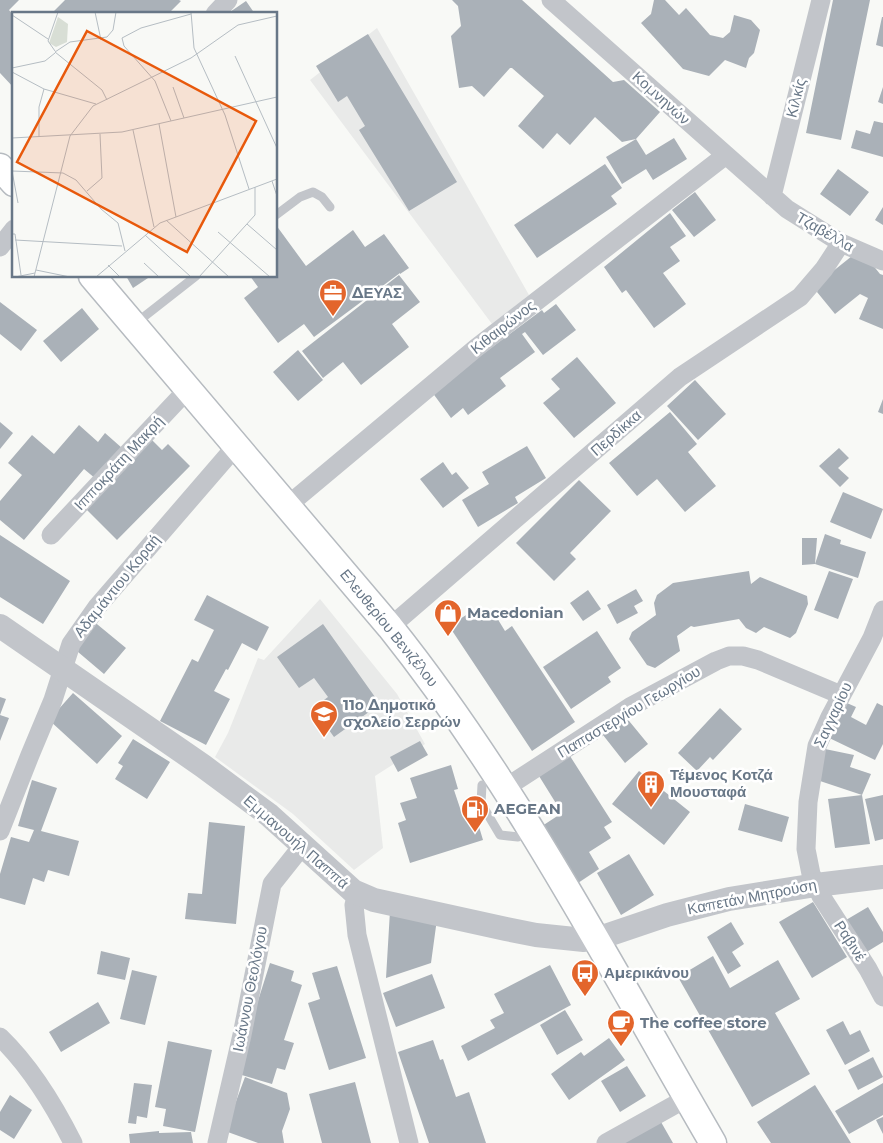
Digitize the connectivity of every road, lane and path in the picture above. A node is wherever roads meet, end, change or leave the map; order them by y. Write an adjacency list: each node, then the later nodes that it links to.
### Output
1 (228, 0): 4 (street)
2 (551, 0): 5 (street, Κομνηνών)
3 (821, 0): 8 (street, Κιλκίς)
4 (216, 12)
5 (726, 155): 8 (street, Κομνηνών); 20 (street, Κιθαιρώνος)
6 (0, 167): 7 (main road)
7 (12, 181)
8 (772, 196): 12 (street, Τζαβέλλα)
9 (330, 208): 10 (lane)
10 (278, 214)
11 (12, 232): 13 (street)
12 (841, 243): 14 (street, Τζαβέλλα); 24 (street, Περδίκκα)
13 (0, 247)
14 (883, 261)
15 (94, 278): 17 (main road, Ελευθερίου Βενιζέλου)
16 (193, 278): 17 (lane)
17 (134, 324): 18 (main road, Ελευθερίου Βενιζέλου)
18 (187, 390): 19 (main road, Ελευθερίου Βενιζέλου); 21 (street, Ιπποκράτη Μακρή)
19 (236, 446): 20 (main road, Ελευθερίου Βενιζέλου); 25 (street, Αδαμάντιου Κοραή)
20 (287, 506): 24 (main road, Ελευθερίου Βενιζέλου)
21 (51, 536)
22 (883, 610): 26 (street, Σαγγαρίου)
23 (0, 626): 25 (street, Εμμανουήλ Παππά)
24 (390, 626): 27 (main road, Ελευθερίου Βενιζέλου)
25 (62, 670): 28 (street, Αδαμάντιου Κοραή); 30 (street, Εμμανουήλ Παππά)
26 (841, 695): 27 (street, Παπαστεργίου Γεωργίου); 32 (street, Σαγγαρίου)
27 (494, 786): 29 (lane); 34 (main road, Ελευθερίου Βενιζέλου)
28 (0, 831)
29 (518, 837)
30 (304, 845): 33 (street, Εμμανουήλ Παππά); 39 (street, Ιωάννου Θεολόγου)
31 (883, 877): 32 (street, Καπετάν Μητρούση)
32 (816, 885): 34 (street, Καπετάν Μητρούση); 35 (street, Ραβινέ)
33 (357, 894): 34 (street); 40 (street, Εμμανουήλ Παππά)
34 (596, 938): 37 (main road, Ελευθερίου Βενιζέλου)
35 (883, 997)
36 (2, 1043): 38 (street)
37 (687, 1098): 41 (street); 42 (main road, Ελευθερίου Βενιζέλου)
38 (73, 1143)
39 (217, 1143)
40 (409, 1143)
41 (606, 1143)
42 (713, 1143)

